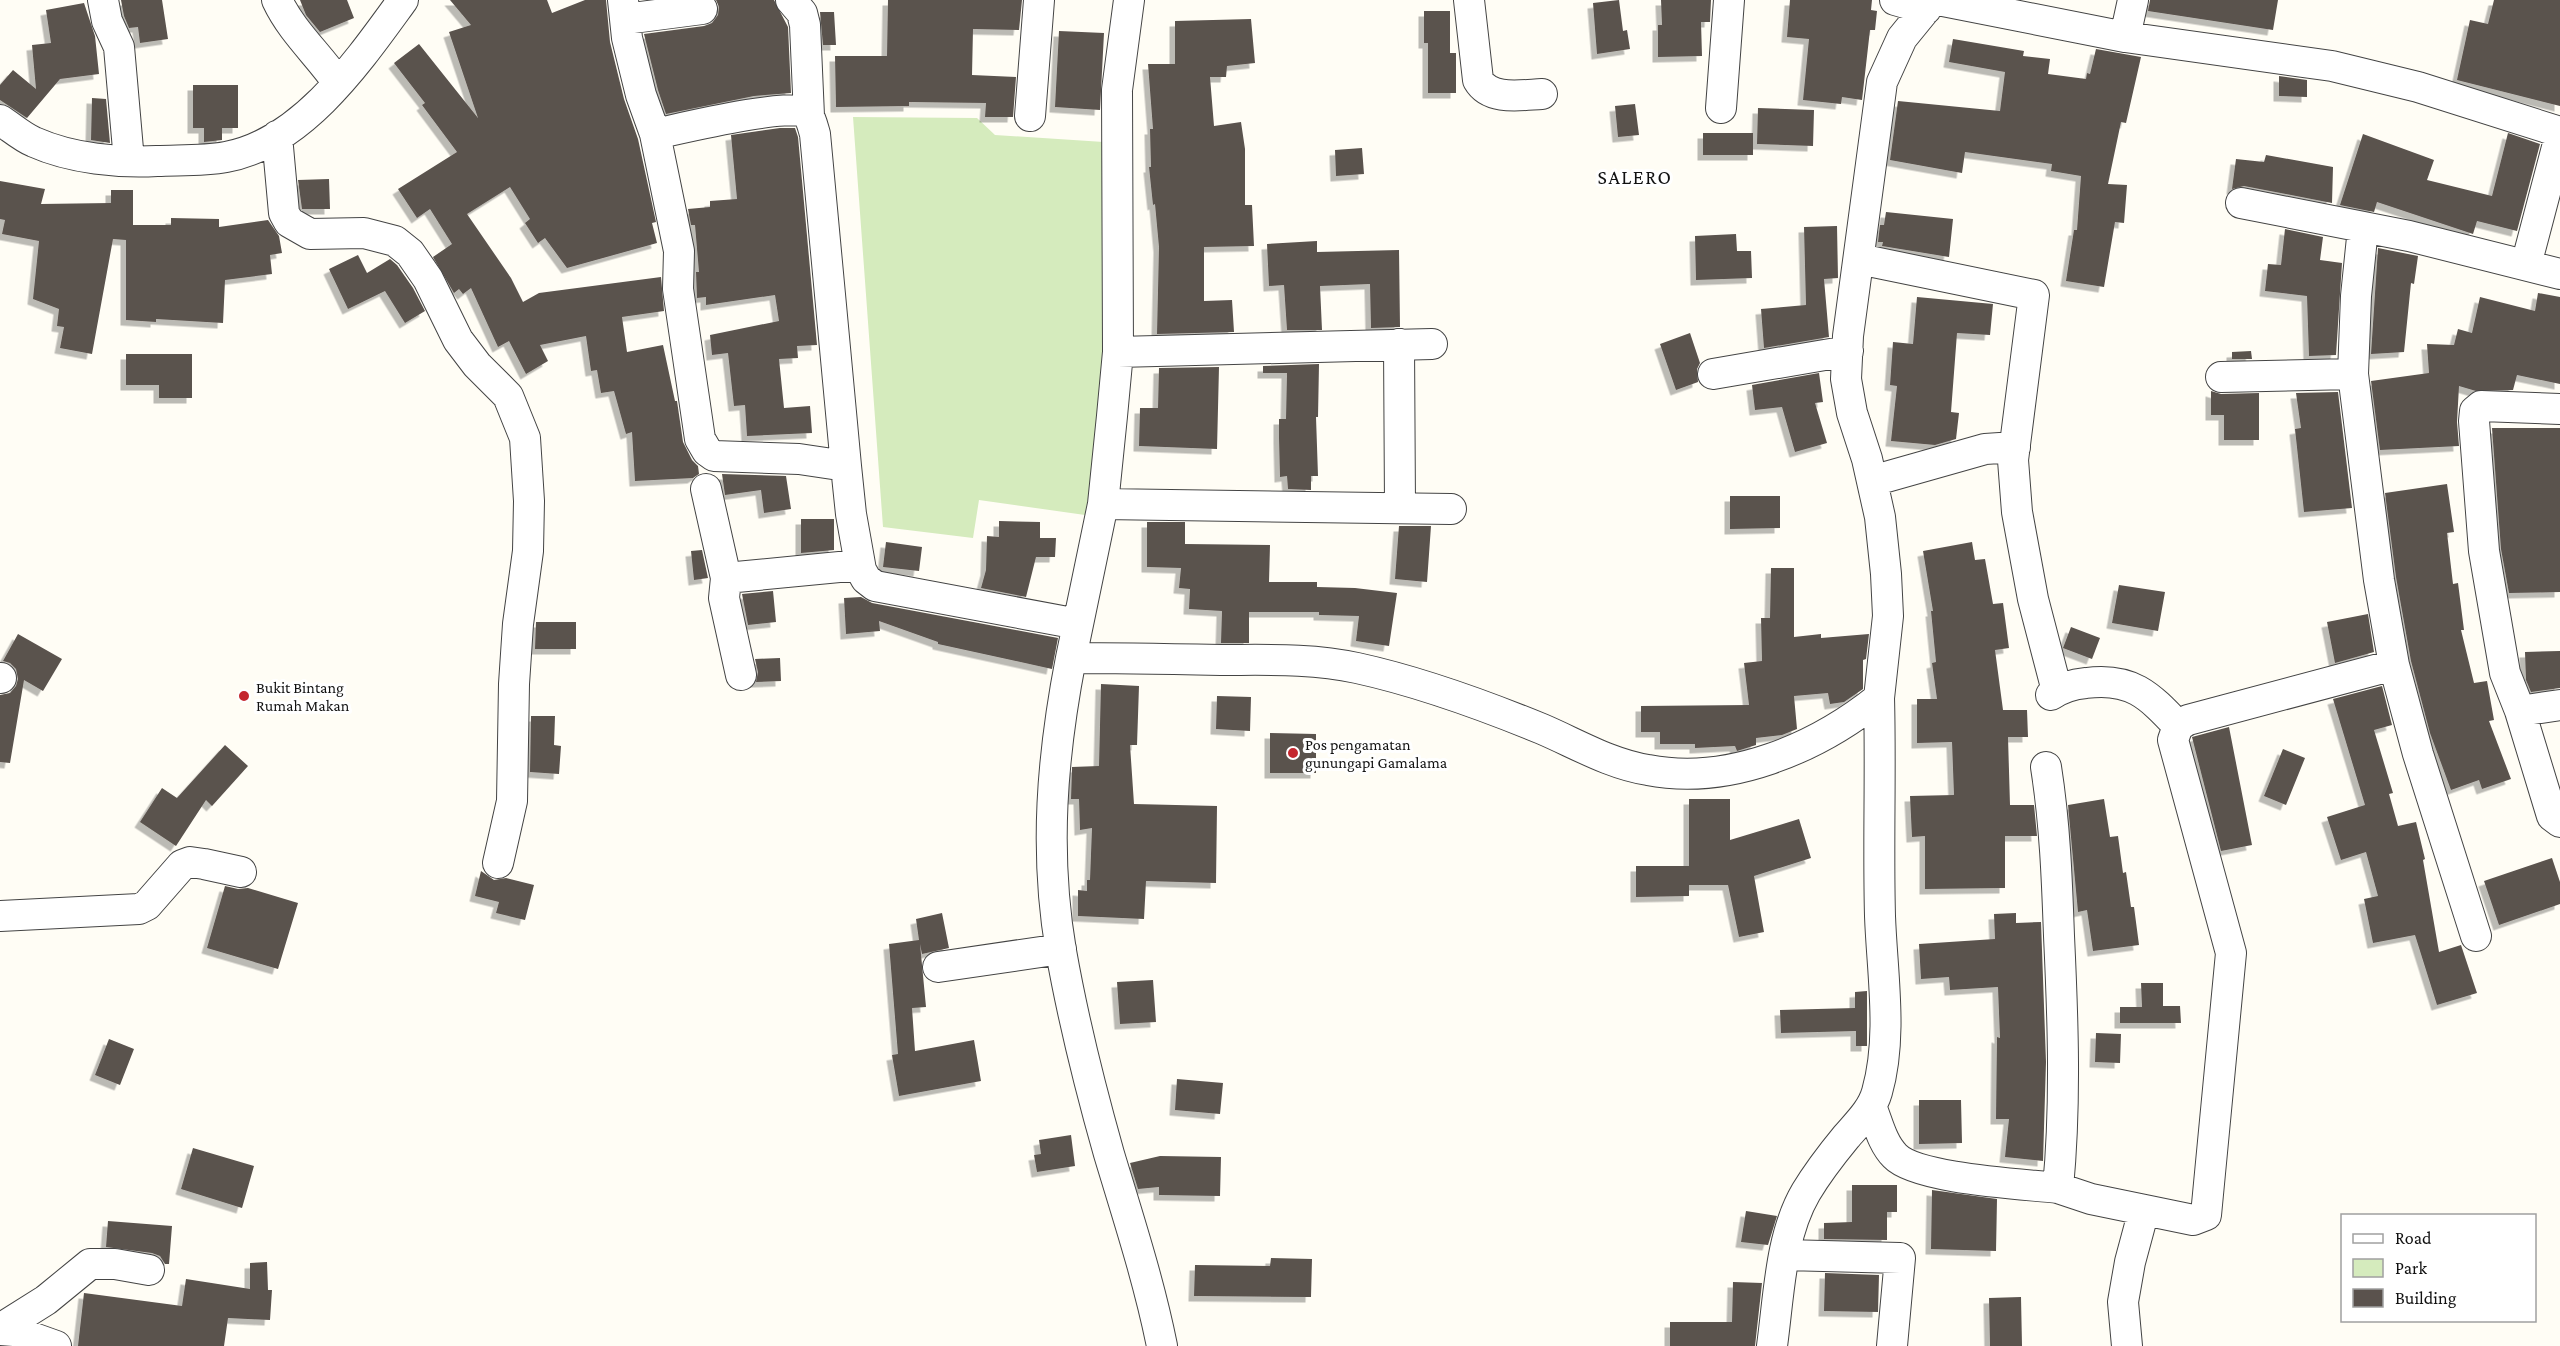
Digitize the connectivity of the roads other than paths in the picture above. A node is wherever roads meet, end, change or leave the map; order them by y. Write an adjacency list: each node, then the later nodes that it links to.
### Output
1 (103, 0): 24 (street)
2 (278, 0): 15 (street)
3 (403, 0): 15 (street)
4 (791, 0): 18 (street)
5 (1039, 0): 19 (street)
6 (1129, 0): 33 (street)
7 (1469, 0): 16 (street)
8 (1729, 0): 17 (street)
9 (1895, 0): 11 (street)
10 (2133, 0): 14 (street)
11 (1932, 3): 14 (street); 27 (street)
12 (702, 9): 13 (street)
13 (624, 10): 21 (street)
14 (2125, 37): 22 (street)
15 (338, 83): 23 (street)
16 (1542, 94)
17 (1721, 108)
18 (809, 116): 21 (street); 39 (street)
19 (1030, 116)
20 (0, 120): 24 (street)
21 (655, 134): 39 (street)
22 (2560, 134): 28 (street)
23 (277, 136): 24 (street); 57 (street)
24 (129, 161)
25 (2241, 204): 26 (street)
26 (2363, 228): 28 (street); 35 (street)
27 (1859, 259): 32 (street); 38 (street)
28 (2526, 265): 29 (street)
29 (2560, 274)
30 (1400, 344): 31 (street); 33 (street); 43 (street)
31 (1432, 344)
32 (1848, 351): 34 (street); 40 (street)
33 (1118, 352): 42 (street)
34 (1713, 374)
35 (2353, 374): 36 (street); 49 (street)
36 (2221, 377)
37 (2560, 409): 53 (street)
38 (2015, 447): 40 (street); 54 (street)
39 (846, 466): 45 (street)
40 (1872, 481): 51 (street)
41 (706, 489): 46 (street)
42 (1104, 504): 43 (street); 47 (street)
43 (1400, 506): 44 (street)
44 (1450, 508)
45 (860, 565): 46 (street); 47 (street)
46 (726, 578): 50 (street)
47 (1078, 624): 48 (street)
48 (1071, 657): 51 (street); 61 (street)
49 (2394, 665): 54 (street); 60 (street)
50 (741, 675)
51 (1879, 698): 63 (street)
52 (2560, 705): 53 (street)
53 (2520, 711): 56 (street)
54 (2178, 726): 65 (street)
55 (2046, 767): 64 (street)
56 (2560, 822)
57 (498, 863)
58 (241, 872): 59 (street)
59 (0, 916)
60 (2476, 936)
61 (1061, 949): 62 (street); 70 (street)
62 (938, 967)
63 (1871, 1106): 64 (street); 66 (street)
64 (2058, 1188): 65 (street)
65 (2144, 1210): 73 (street)
66 (1785, 1255): 71 (street); 72 (street)
67 (149, 1270): 68 (street)
68 (0, 1330): 69 (street)
69 (56, 1346)
70 (1162, 1346)
71 (1773, 1346)
72 (1892, 1346)
73 (2127, 1346)

